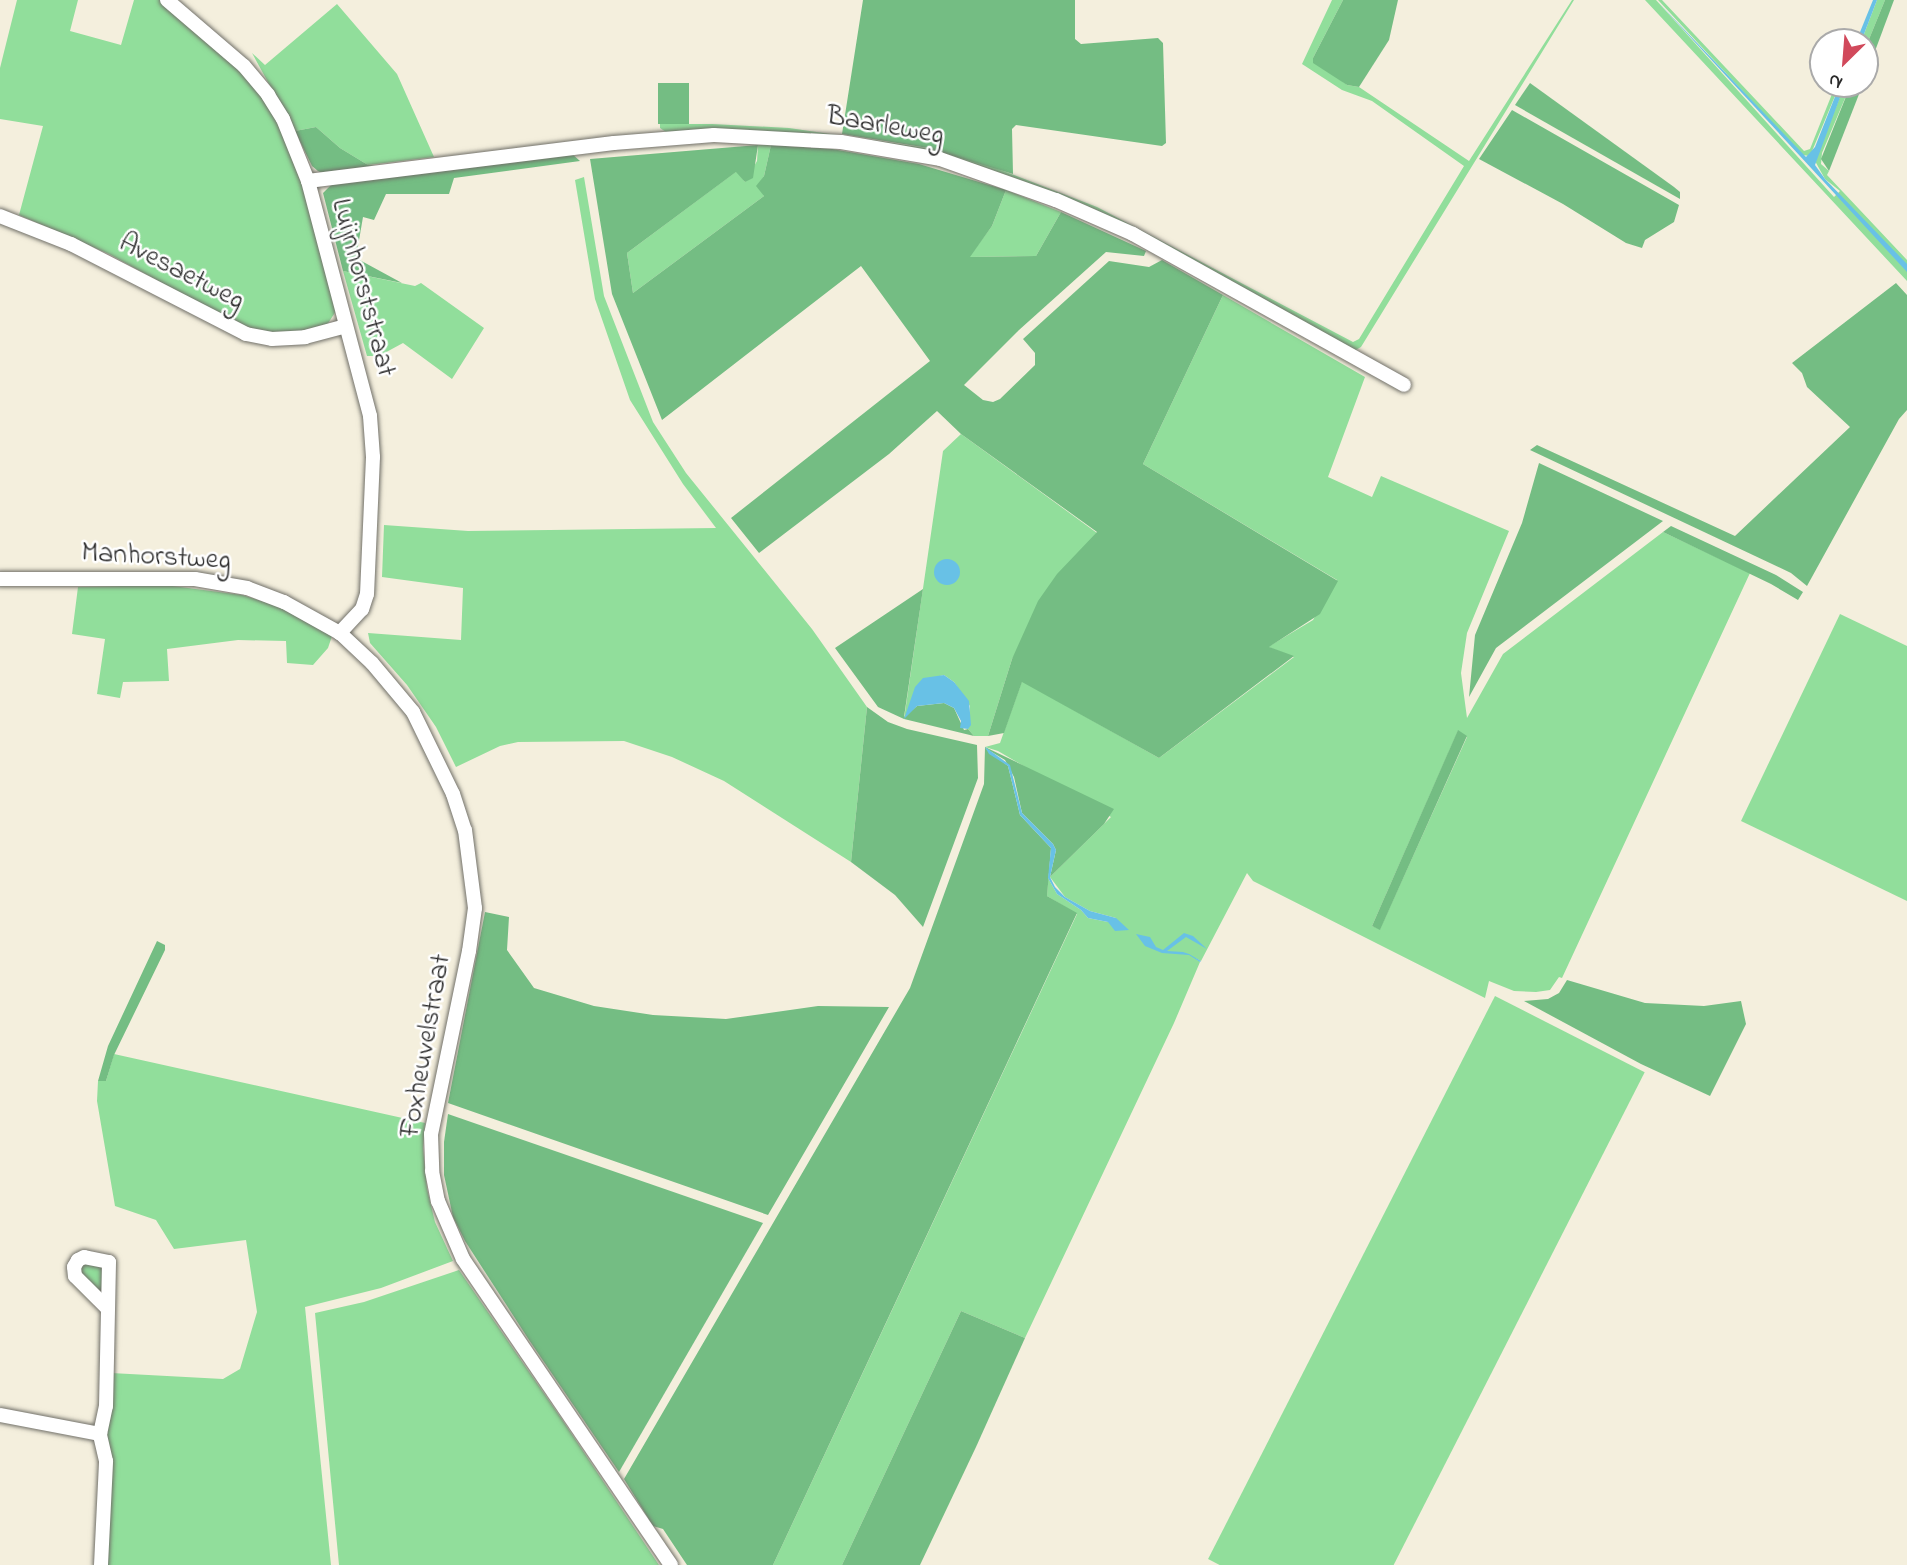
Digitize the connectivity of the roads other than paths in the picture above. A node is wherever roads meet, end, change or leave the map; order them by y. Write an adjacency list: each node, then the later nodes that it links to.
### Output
1 (166, 0): 2 (street, Luijnhorststraat)
2 (308, 181): 4 (street, Luijnhorststraat); 5 (street, Baarleweg)
3 (0, 216): 4 (street, Avesaetweg)
4 (346, 326): 7 (street, Luijnhorststraat)
5 (1404, 385)
6 (0, 579): 7 (street, Manhorstweg)
7 (340, 633): 12 (street, Foxheuvelstraat)
8 (107, 1308): 10 (street)
9 (0, 1415): 10 (street)
10 (100, 1434): 11 (street)
11 (101, 1565)
12 (671, 1565)

